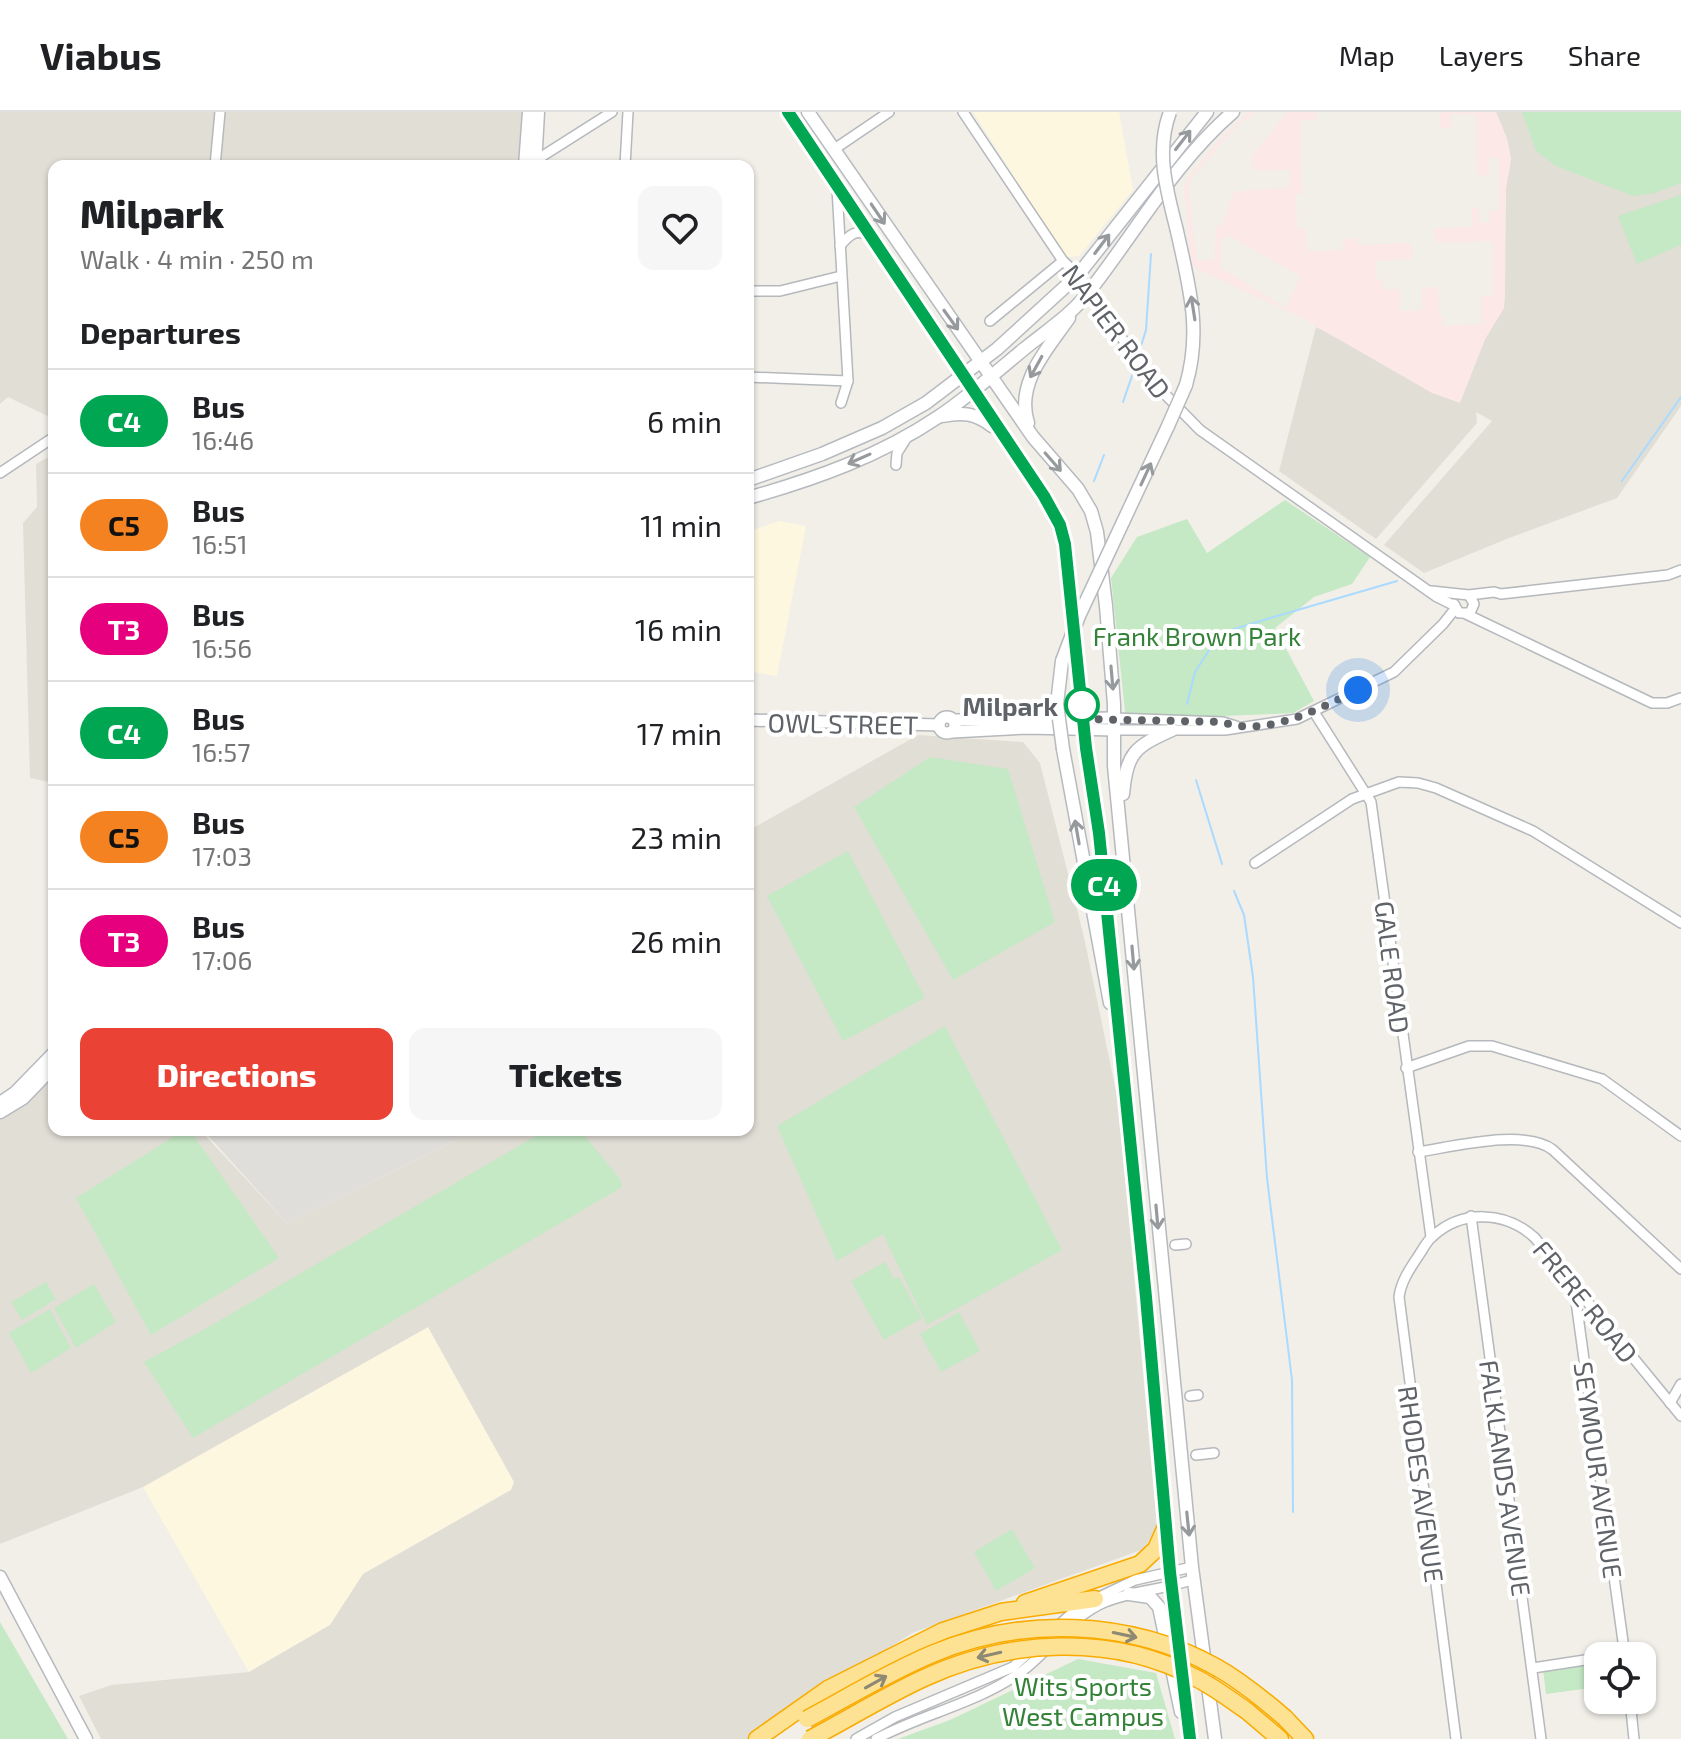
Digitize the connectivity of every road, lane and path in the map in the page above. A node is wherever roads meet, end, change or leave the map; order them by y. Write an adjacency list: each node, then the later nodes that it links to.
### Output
1 (220, 112): 14 (street)
2 (529, 112): 15 (main road)
3 (538, 112): 16 (main road)
4 (612, 112): 17 (street)
5 (628, 112): 18 (street)
6 (788, 112): 19 (main road)
7 (808, 112): 13 (main road)
8 (889, 112): 13 (street)
9 (963, 112): 22 (street, NAPIER ROAD)
10 (1170, 112): 60 (main road, one-way to 10, bridge)
11 (1207, 112): 23 (main road, one-way to 11)
12 (1233, 112): 26 (main road)
13 (833, 150): 29 (main road, one-way to 29)
14 (216, 160)
15 (530, 160)
16 (531, 160)
17 (538, 160)
18 (625, 160)
19 (837, 185): 20 (main road); 21 (street)
20 (873, 238): 21 (street); 30 (main road)
21 (840, 246): 24 (street)
22 (1063, 261): 23 (street, NAPIER ROAD); 28 (street)
23 (1078, 275): 26 (street, NAPIER ROAD); 29 (main road)
24 (841, 276): 25 (street); 33 (street)
25 (754, 291)
26 (1089, 291): 27 (main road); 48 (street, NAPIER ROAD)
27 (1077, 305): 31 (main road); 39 (main road, one-way to 39)
28 (990, 321)
29 (980, 361): 30 (main road); 31 (main road)
30 (963, 375): 34 (main road); 43 (main road)
31 (991, 376): 34 (main road); 39 (main road)
32 (754, 377): 33 (street)
33 (848, 381): 35 (street)
34 (974, 391): 36 (main road); 37 (main road)
35 (841, 403)
36 (938, 417): 37 (main road); 38 (main road)
37 (1001, 433): 52 (main road)
38 (909, 434): 41 (street); 44 (main road, one-way to 44)
39 (1033, 437): 53 (main road, one-way to 53)
40 (48, 441): 42 (street)
41 (896, 465)
42 (0, 473)
43 (754, 478)
44 (754, 496)
45 (1681, 570): 46 (street)
46 (1668, 575): 47 (street); 48 (street)
47 (1681, 580)
48 (1464, 605): 49 (street, NAPIER ROAD); 50 (street)
49 (1681, 698)
50 (1314, 712): 54 (street); 56 (street, GALE ROAD)
51 (754, 720): 52 (street, OWL STREET)
52 (1084, 724): 53 (street, OWL STREET); 60 (main road)
53 (1114, 724): 54 (street); 55 (street); 57 (main road)
54 (1236, 726): 55 (street)
55 (1172, 730): 57 (main road)
56 (1367, 792): 58 (street); 59 (street); 62 (street, GALE ROAD)
57 (1120, 818): 79 (main road, one-way to 79)
58 (1255, 863)
59 (1681, 923)
60 (1117, 1017): 77 (main road)
61 (48, 1059): 64 (main road)
62 (1406, 1068): 66 (street); 67 (street, GALE ROAD)
63 (48, 1072): 65 (main road)
64 (0, 1103)
65 (0, 1112)
66 (1681, 1136)
67 (1418, 1152): 69 (street, GALE ROAD); 70 (street)
68 (1471, 1216): 69 (street); 71 (street, FRERE ROAD); 88 (street, FALKLANDS AVENUE)
69 (1431, 1237): 103 (street, RHODES AVENUE)
70 (1681, 1269)
71 (1573, 1284): 73 (street, FRERE ROAD); 85 (street, SEYMOUR AVENUE)
72 (1681, 1384): 73 (street)
73 (1670, 1403): 74 (street, FRERE ROAD)
74 (1681, 1416)
75 (1214, 1453): 76 (street)
76 (1196, 1455)
77 (1165, 1529): 78 (main road); 84 (highway)
78 (1170, 1572): 79 (street); 81 (main road); 83 (street)
79 (1193, 1573): 81 (street); 99 (main road)
80 (0, 1577): 92 (main road)
81 (1172, 1589): 82 (street); 86 (main road); 98 (main road)
82 (1129, 1594): 86 (main road); 97 (street)
83 (1095, 1599): 84 (highway); 96 (street)
84 (1001, 1612): 89 (highway)
85 (1623, 1642)
86 (1169, 1657): 98 (main road)
87 (1584, 1660): 88 (street)
88 (1533, 1668): 104 (street, FALKLANDS AVENUE)
89 (805, 1713): 93 (highway); 94 (highway); 102 (highway, one-way to 102, bridge)
90 (1631, 1714): 105 (street)
91 (1252, 1715): 95 (highway, one-way to 95, bridge); 100 (highway); 101 (highway)
92 (86, 1739)
93 (757, 1739)
94 (773, 1739)
95 (810, 1739)
96 (856, 1739)
97 (876, 1739)
98 (1188, 1739)
99 (1215, 1739)
100 (1270, 1739)
101 (1280, 1739)
102 (1305, 1739)
103 (1456, 1739)
104 (1541, 1739)
105 (1634, 1739)

